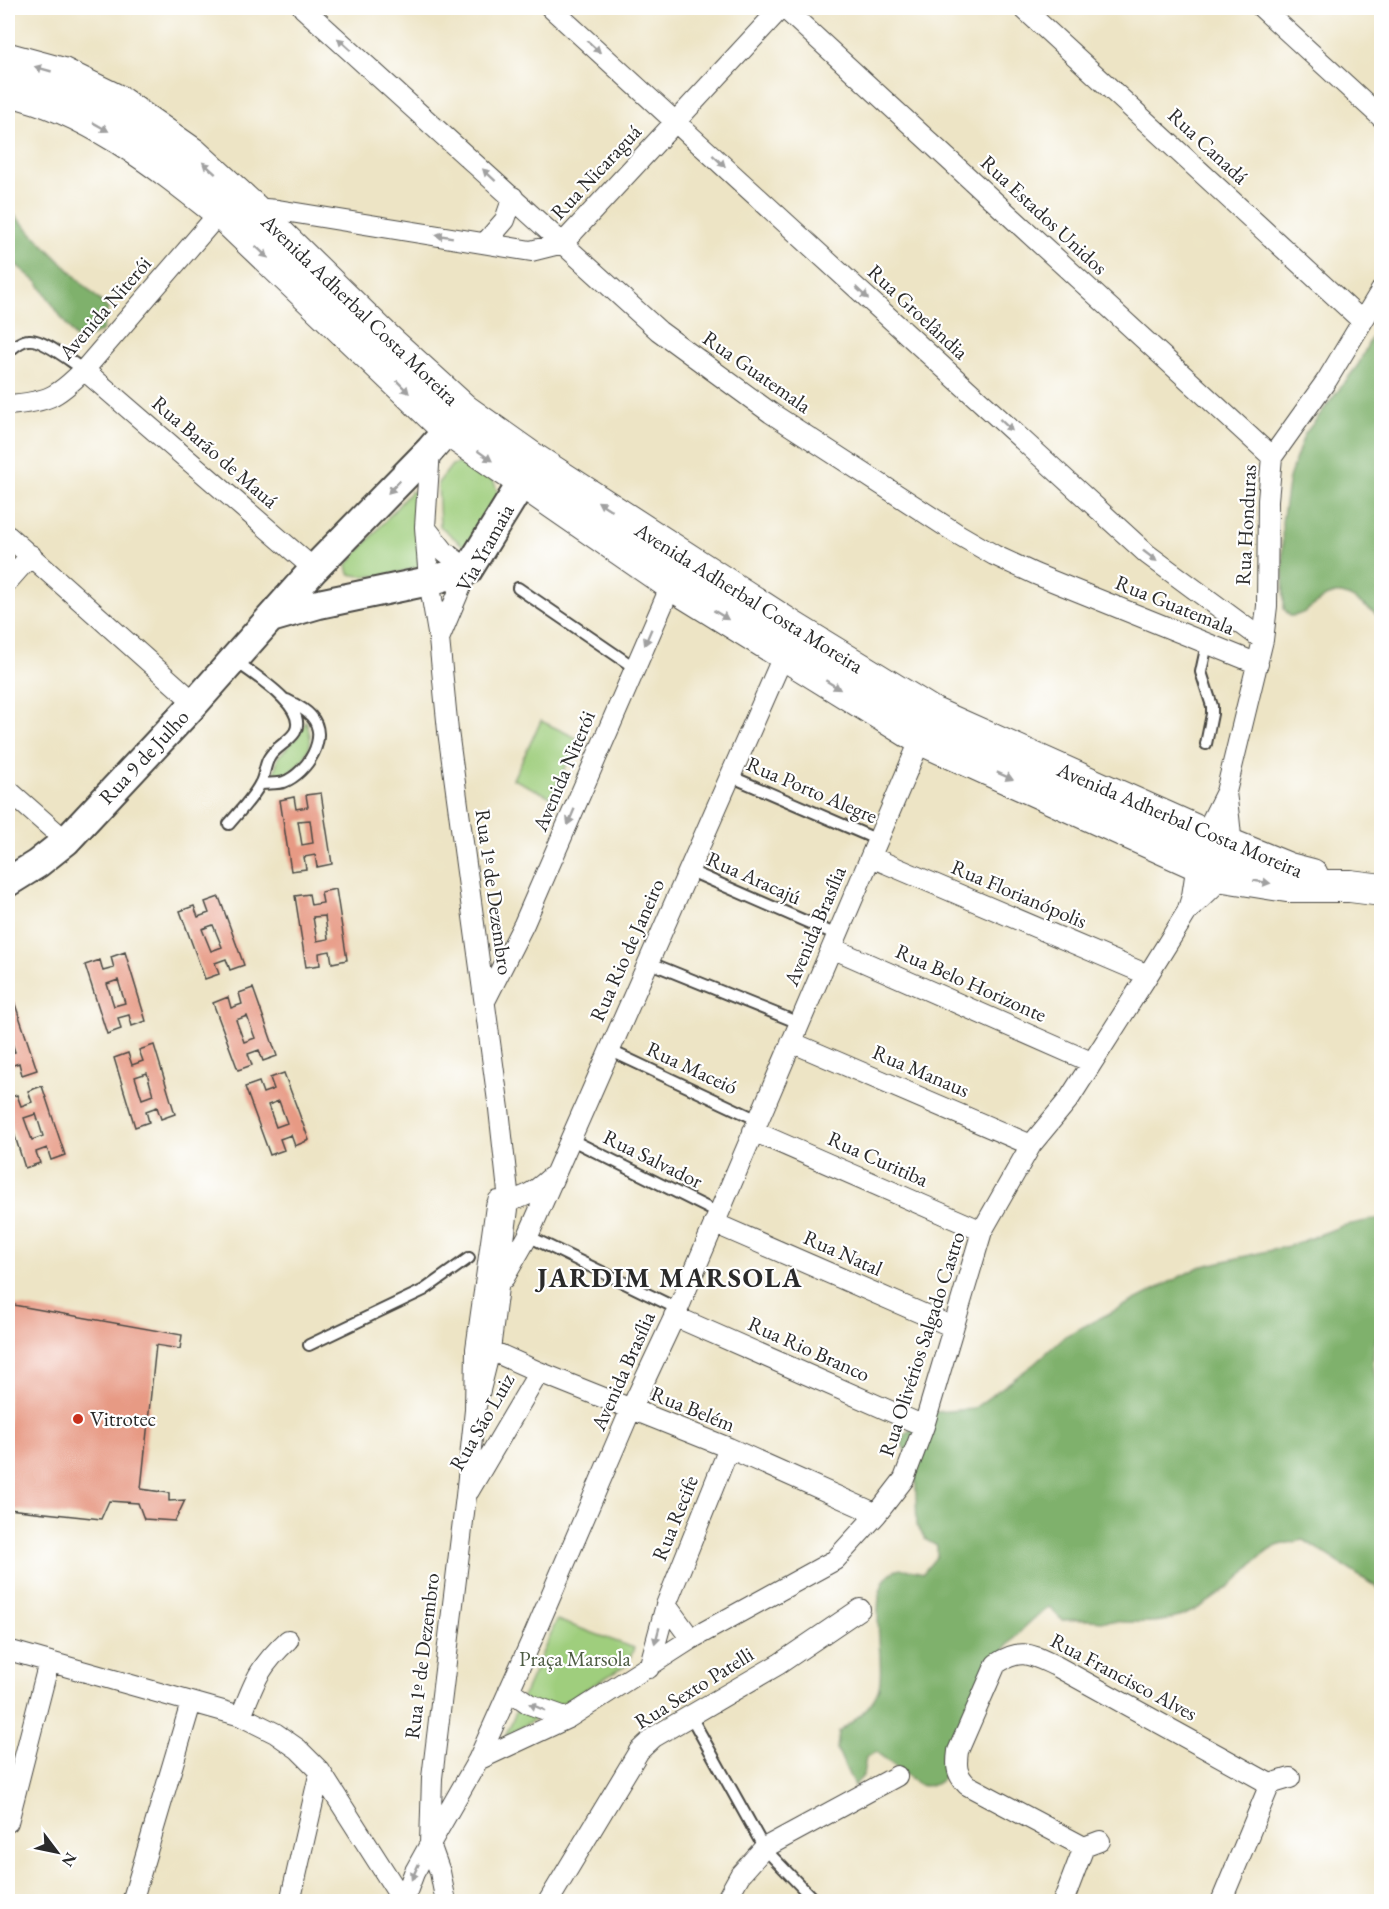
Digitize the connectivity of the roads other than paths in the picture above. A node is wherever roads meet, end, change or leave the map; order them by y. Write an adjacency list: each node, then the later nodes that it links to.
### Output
1 (303, 8): 10 (street, Rua Guatemala, one-way to 1)
2 (550, 8): 9 (street, Rua Groelândia, one-way to 9)
3 (782, 8): 9 (street, Rua Nicaraguá); 21 (street, Rua Estados Unidos)
4 (1023, 8): 16 (street, Rua Canadá)
5 (1262, 8): 8 (street)
6 (8, 59): 11 (main road, Avenida Adherbal Costa Moreira, one-way to 6)
7 (8, 90): 12 (main road, Avenida Adherbal Costa Moreira, one-way to 12)
8 (1382, 118)
9 (676, 121): 14 (street, Rua Nicaraguá); 35 (street, Rua Groelândia, one-way to 35)
10 (513, 197): 13 (street); 14 (street, Rua Guatemala)
11 (252, 208): 13 (street, Rua Nicaraguá, one-way to 11); 20 (main road, Avenida Adherbal Costa Moreira)
12 (220, 212): 18 (street, Avenida Niterói); 20 (main road, Avenida Adherbal Costa Moreira, one-way to 20)
13 (485, 243): 14 (street, Rua Nicaraguá)
14 (563, 243): 37 (street, Rua Guatemala)
15 (1382, 289): 16 (street, Rua Honduras)
16 (1361, 320): 21 (street, Rua Honduras)
17 (8, 352): 18 (lane)
18 (84, 370): 19 (street, Avenida Niterói); 26 (street, Rua Barão de Mauá)
19 (8, 405)
20 (448, 430): 22 (main road, Avenida Adherbal Costa Moreira); 23 (street, Rua 1º de Dezembro); 26 (main road, Rua 9 de Julho, one-way to 26)
21 (1272, 457): 35 (street, Rua Honduras)
22 (529, 471): 27 (main road, Via Yramaia); 28 (main road, Avenida Adherbal Costa Moreira)
23 (425, 527): 27 (street); 30 (street, Rua 1º de Dezembro)
24 (8, 536): 25 (street)
25 (31, 555): 29 (street); 42 (street)
26 (314, 569): 32 (main road); 33 (main road, Rua 9 de Julho)
27 (468, 570): 30 (main road); 34 (street, Via Yramaia)
28 (677, 571): 36 (main road, Avenida Adherbal Costa Moreira); 40 (street, Avenida Niterói, one-way to 40)
29 (8, 581)
30 (429, 581): 32 (main road); 34 (street, Rua 1º de Dezembro)
31 (518, 588): 40 (lane)
32 (363, 595): 33 (main road)
33 (269, 619): 38 (main road, Rua 9 de Julho)
34 (439, 639): 62 (street, Rua 1º de Dezembro)
35 (1263, 640): 39 (street, Rua Honduras)
36 (789, 641): 43 (main road, Avenida Adherbal Costa Moreira); 45 (street, Rua Rio de Janeiro)
37 (1207, 644): 39 (street, Rua Guatemala); 44 (lane)
38 (234, 660): 41 (lane); 42 (main road, Rua 9 de Julho)
39 (1258, 664): 48 (street, Rua Honduras)
40 (635, 668): 62 (street, Avenida Niterói, one-way to 62)
41 (284, 698): 46 (lane); 46 (lane)
42 (195, 703): 51 (main road, Rua 9 de Julho)
43 (927, 726): 50 (main road, Avenida Adherbal Costa Moreira); 52 (street, Avenida Brasília); 54 (main road, Avenida Adherbal Costa Moreira, one-way to 54)
44 (1206, 744)
45 (730, 777): 52 (lane, Rua Porto Alegre); 53 (street, Rua Rio de Janeiro)
46 (261, 784): 49 (lane)
47 (8, 790): 51 (street)
48 (1226, 792): 50 (street); 50 (street)
49 (229, 824)
50 (1217, 840): 54 (street); 54 (street); 56 (main road, Avenida Adherbal Costa Moreira)
51 (66, 841): 55 (main road, Rua 9 de Julho)
52 (874, 849): 59 (street, Avenida Brasília); 61 (street, Rua Florianópolis)
53 (688, 870): 59 (lane, Rua Aracajú); 60 (street, Rua Rio de Janeiro)
54 (1210, 870): 56 (main road, Avenida Adherbal Costa Moreira, one-way to 56); 58 (street); 58 (street)
55 (8, 882)
56 (1350, 886): 57 (main road)
57 (1382, 890)
58 (1187, 912): 61 (street, Rua Olivérios Salgado Castro)
59 (834, 942): 63 (street, Avenida Brasília); 66 (street, Rua Belo Horizonte)
60 (648, 962): 63 (lane); 65 (street, Rua Rio de Janeiro)
61 (1148, 975): 66 (street, Rua Olivérios Salgado Castro)
62 (484, 1001): 71 (street, Rua 1º de Dezembro)
63 (800, 1023): 64 (street, Avenida Brasília)
64 (791, 1042): 67 (street, Avenida Brasília); 69 (street, Rua Manaus)
65 (609, 1050): 67 (lane, Rua Maceió); 68 (street, Rua Rio de Janeiro)
66 (1092, 1062): 69 (street, Rua Olivérios Salgado Castro)
67 (756, 1126): 72 (street, Avenida Brasília); 74 (street, Rua Curitiba)
68 (570, 1139): 70 (street, Rua Rio de Janeiro); 72 (lane, Rua Salvador)
69 (1031, 1144): 74 (street, Rua Olivérios Salgado Castro)
70 (555, 1173): 71 (street); 73 (street, Rua Rio de Janeiro)
71 (508, 1200): 73 (street); 76 (street, Rua 1º de Dezembro); 77 (street, Rua 1º de Dezembro)
72 (716, 1218): 78 (street, Avenida Brasília); 79 (street, Rua Natal)
73 (531, 1229): 76 (street, Rua Rio de Janeiro); 78 (lane)
74 (982, 1232): 79 (street, Rua Olivérios Salgado Castro)
75 (469, 1258): 80 (lane)
76 (499, 1288): 81 (street, Rua 1º de Dezembro)
77 (483, 1302): 81 (street); 84 (street, Rua 1º de Dezembro)
78 (676, 1312): 83 (street, Avenida Brasília); 85 (street, Rua Rio Branco)
79 (952, 1327): 85 (street, Rua Olivérios Salgado Castro)
80 (309, 1345)
81 (490, 1350): 82 (street, Rua Belém); 84 (street, Rua 1º de Dezembro)
82 (539, 1372): 83 (street, Rua Belém); 87 (street, Rua São Luiz)
83 (631, 1409): 86 (street, Rua Belém); 96 (street, Avenida Brasília)
84 (475, 1410): 87 (street, Rua 1º de Dezembro)
85 (924, 1426): 88 (street, Rua Olivérios Salgado Castro)
86 (729, 1448): 88 (street, Rua Belém); 89 (street, Rua Recife)
87 (466, 1496): 107 (street, Rua 1º de Dezembro)
88 (877, 1514): 91 (street, Rua Olivérios Salgado Castro)
89 (666, 1605): 91 (street); 95 (street, Rua Recife, one-way to 95)
90 (860, 1609): 98 (street, Rua Sexto Patelli)
91 (691, 1639): 95 (street, Rua Olivérios Salgado Castro)
92 (288, 1640): 99 (street)
93 (8, 1650): 94 (street)
94 (49, 1662): 97 (street); 106 (street)
95 (649, 1668): 100 (street, Rua Olivérios Salgado Castro)
96 (509, 1690): 100 (street, one-way to 96); 101 (street, Avenida Brasília)
97 (191, 1703): 99 (street); 110 (street)
98 (690, 1715): 108 (lane); 113 (street, Rua Sexto Patelli)
99 (241, 1716): 102 (street)
100 (568, 1718): 101 (street, Rua Olivérios Salgado Castro)
101 (478, 1760): 107 (street, Avenida Brasília)
102 (321, 1771): 109 (street); 111 (street)
103 (897, 1776): 108 (street)
104 (1290, 1778): 105 (street)
105 (1270, 1784): 116 (street, Rua Francisco Alves); 117 (street)
106 (8, 1822)
107 (430, 1844): 109 (street, Rua 1º de Dezembro, one-way to 109); 112 (street)
108 (764, 1848): 114 (street); 115 (lane)
109 (403, 1901)
110 (132, 1902)
111 (290, 1902)
112 (446, 1902)
113 (548, 1902)
114 (725, 1902)
115 (816, 1902)
116 (1063, 1902)
117 (1221, 1902)

